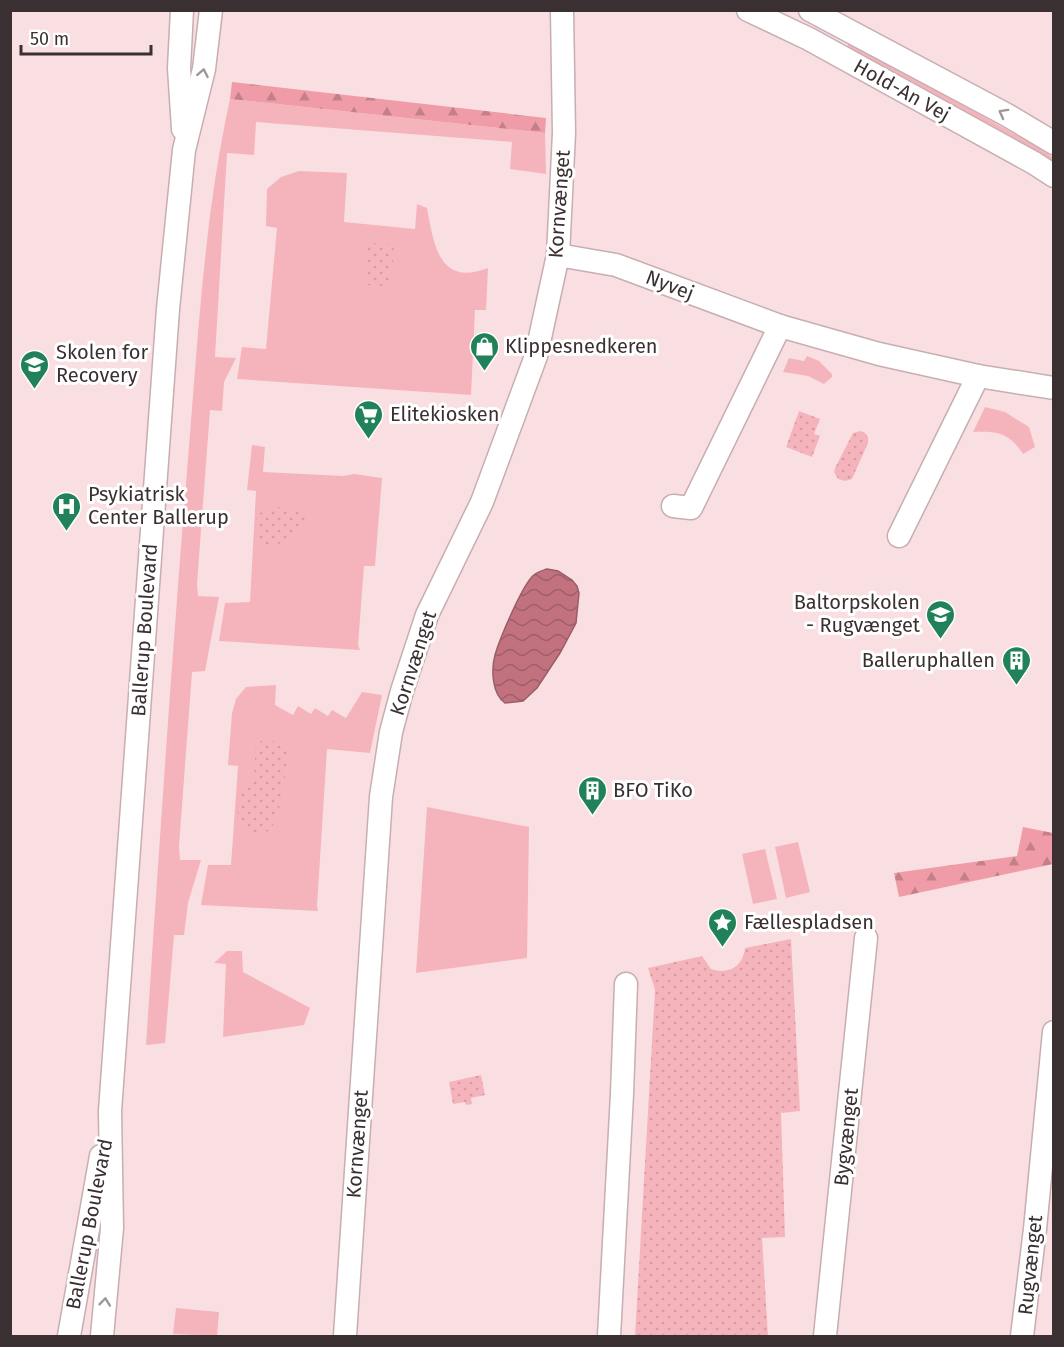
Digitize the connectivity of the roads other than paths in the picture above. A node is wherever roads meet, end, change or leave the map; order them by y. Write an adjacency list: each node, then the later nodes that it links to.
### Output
1 (182, 10): 8 (street, Ballerup Boulevard)
2 (211, 10): 8 (street, Ballerup Boulevard, one-way to 2)
3 (562, 10): 10 (street, Kornvænget)
4 (748, 10): 6 (street, Hold-An Vej)
5 (818, 12): 6 (street); 7 (street, Hold-An Vej, one-way to 5)
6 (808, 39): 9 (street, Hold-An Vej)
7 (1053, 143)
8 (184, 150): 19 (street, Ballerup Boulevard)
9 (1053, 176)
10 (558, 255): 11 (street, Nyvej); 23 (street, Kornvænget)
11 (780, 326): 12 (street, Nyvej); 14 (street)
12 (978, 376): 13 (street, Nyvej); 15 (street)
13 (1053, 388)
14 (673, 506)
15 (898, 536)
16 (866, 938): 25 (street, Bygvænget)
17 (626, 984): 24 (street)
18 (1053, 1032): 20 (street, Rugvænget)
19 (111, 1111): 21 (street, Ballerup Boulevard); 22 (street, Ballerup Boulevard, one-way to 19)
20 (1049, 1121): 26 (street, Rugvænget)
21 (69, 1336)
22 (102, 1336)
23 (345, 1336)
24 (609, 1336)
25 (825, 1336)
26 (1022, 1336)

